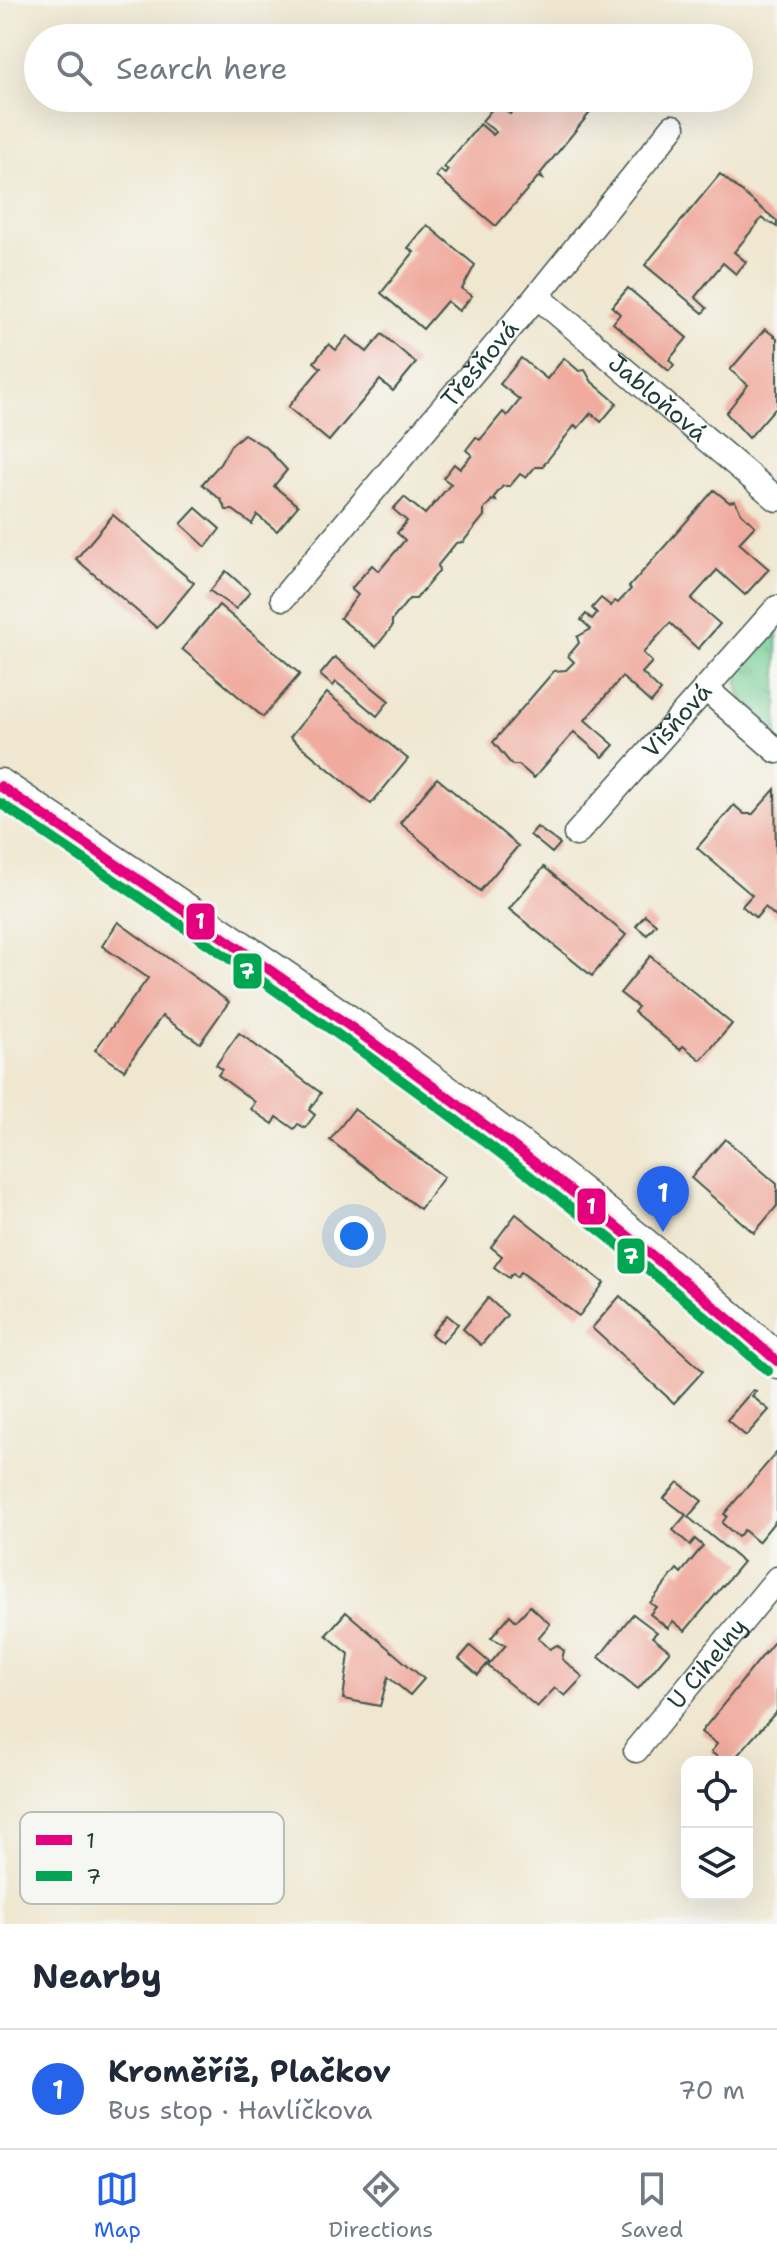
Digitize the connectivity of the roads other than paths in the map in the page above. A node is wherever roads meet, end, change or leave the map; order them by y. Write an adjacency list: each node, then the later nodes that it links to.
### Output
1 (673, 127): 2 (street, Třešňová)
2 (537, 296): 3 (street, Jabloňová); 4 (street, Třešňová)
3 (777, 499)
4 (283, 598)
5 (777, 608): 6 (street, Višňová)
6 (705, 688): 7 (street); 9 (street, Višňová)
7 (777, 751)
8 (0, 786): 10 (street)
9 (576, 834)
10 (777, 1361)
11 (777, 1579): 12 (street, U Cihelny)
12 (636, 1750)

